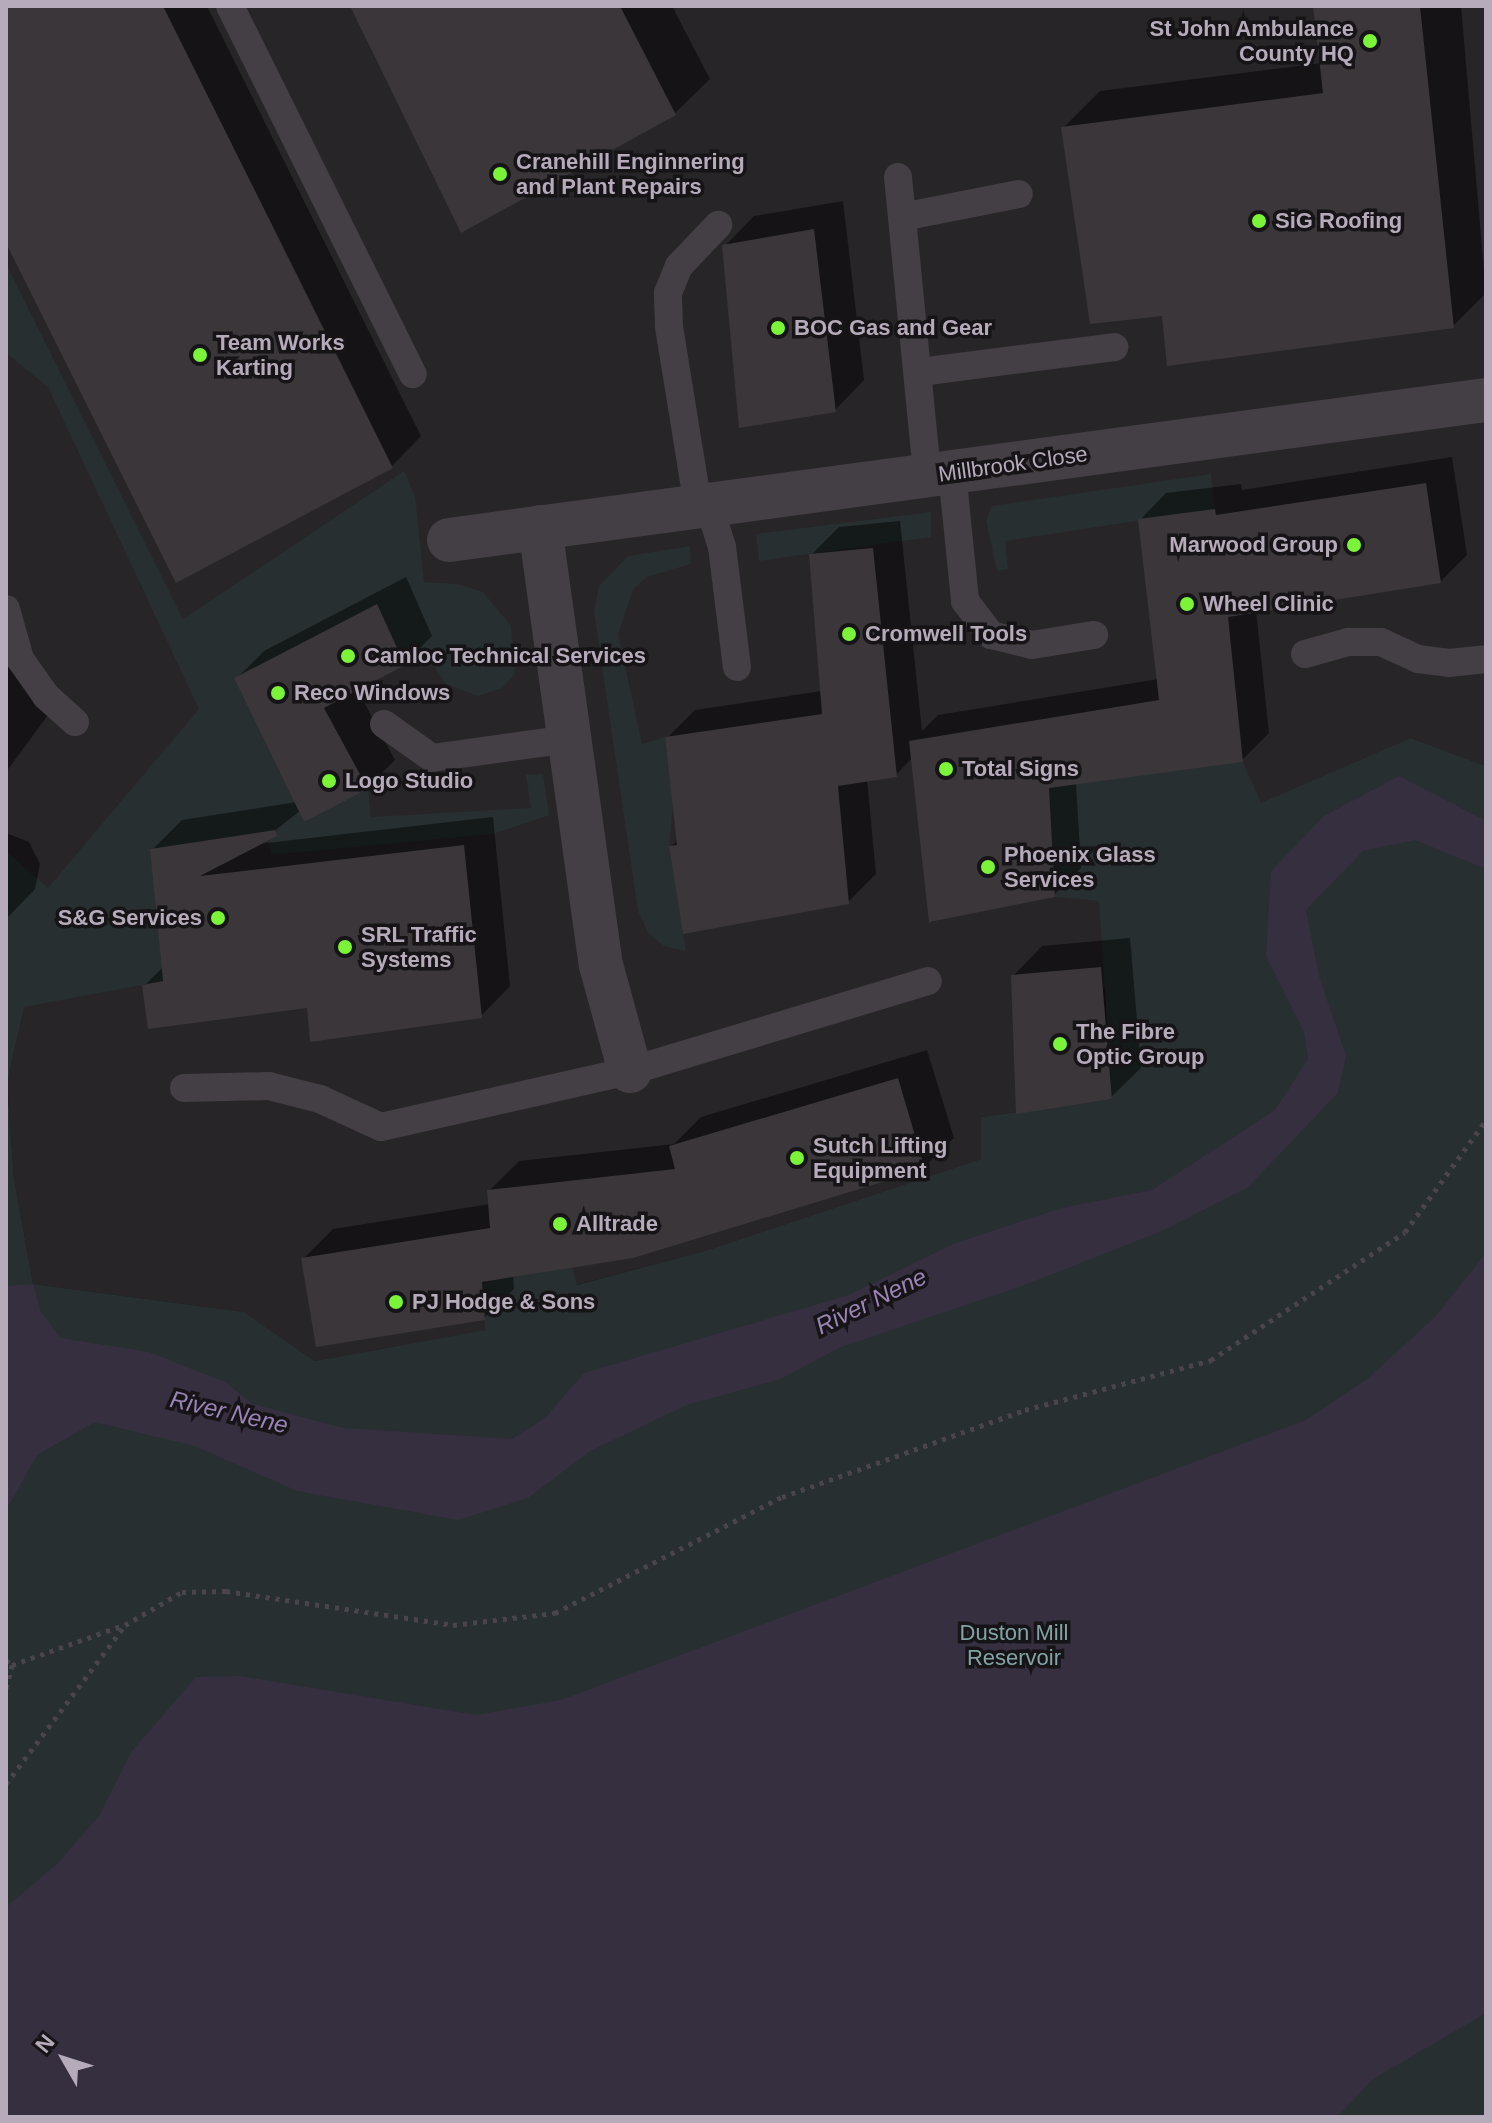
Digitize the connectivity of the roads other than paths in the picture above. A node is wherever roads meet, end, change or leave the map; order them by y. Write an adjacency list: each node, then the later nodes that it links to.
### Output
1 (230, 6): 8 (lane)
2 (898, 177): 4 (lane)
3 (1019, 194): 4 (lane)
4 (902, 217): 7 (lane)
5 (718, 225): 11 (lane)
6 (1114, 347): 7 (lane)
7 (920, 372): 10 (lane)
8 (413, 374)
9 (1486, 400): 10 (street, Millbrook Close)
10 (940, 473): 11 (street, Millbrook Close); 15 (lane)
11 (704, 505): 12 (street, Millbrook Close); 18 (lane)
12 (540, 527): 13 (street, Millbrook Close); 21 (street)
13 (449, 540)
14 (6, 609): 19 (lane)
15 (1094, 635)
16 (1305, 654): 17 (lane)
17 (1486, 659)
18 (737, 667)
19 (75, 722)
20 (384, 724): 21 (lane)
21 (569, 739): 23 (street)
22 (928, 981): 23 (lane)
23 (630, 1071): 24 (lane)
24 (184, 1088)

